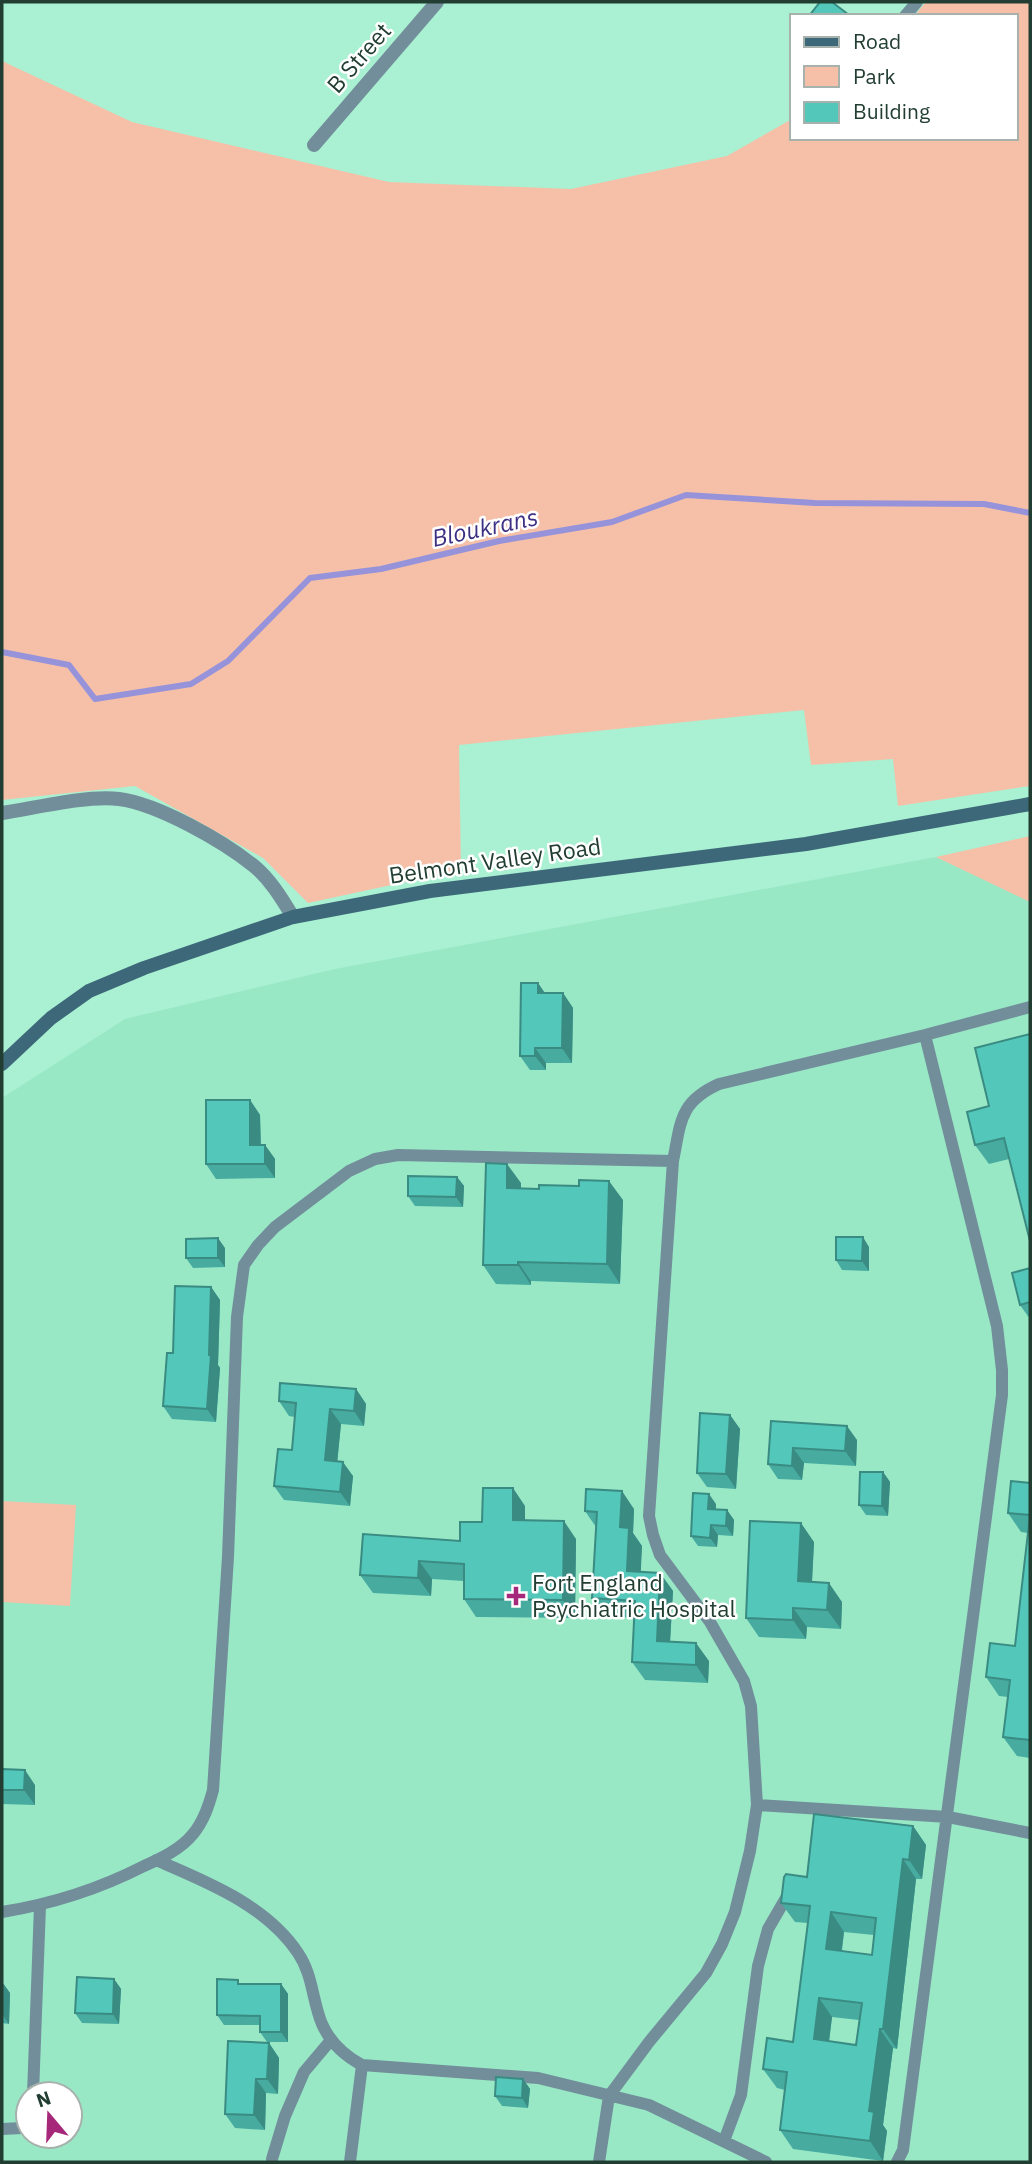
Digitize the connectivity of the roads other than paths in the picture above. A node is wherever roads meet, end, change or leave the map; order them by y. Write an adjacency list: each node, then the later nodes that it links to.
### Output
1 (438, 2): 2 (street, B Street)
2 (314, 145)
3 (1030, 804): 5 (street, Belmont Valley Road)
4 (2, 813): 5 (street)
5 (293, 917): 8 (street, Belmont Valley Road)
6 (1030, 1007): 7 (lane)
7 (925, 1035): 9 (lane); 11 (lane)
8 (2, 1064)
9 (673, 1161): 10 (lane); 13 (lane)
10 (757, 1805): 11 (lane); 20 (lane)
11 (948, 1817): 12 (lane); 26 (lane)
12 (1030, 1833)
13 (156, 1860): 15 (lane); 17 (lane)
14 (792, 1889): 21 (lane)
15 (40, 1906): 16 (lane); 19 (lane)
16 (2, 1912)
17 (331, 2040): 18 (lane); 22 (lane)
18 (362, 2065): 20 (lane); 23 (lane)
19 (34, 2080)
20 (609, 2096): 21 (lane); 24 (lane)
21 (724, 2141): 25 (lane)
22 (272, 2159)
23 (350, 2162)
24 (599, 2162)
25 (766, 2162)
26 (897, 2162)

